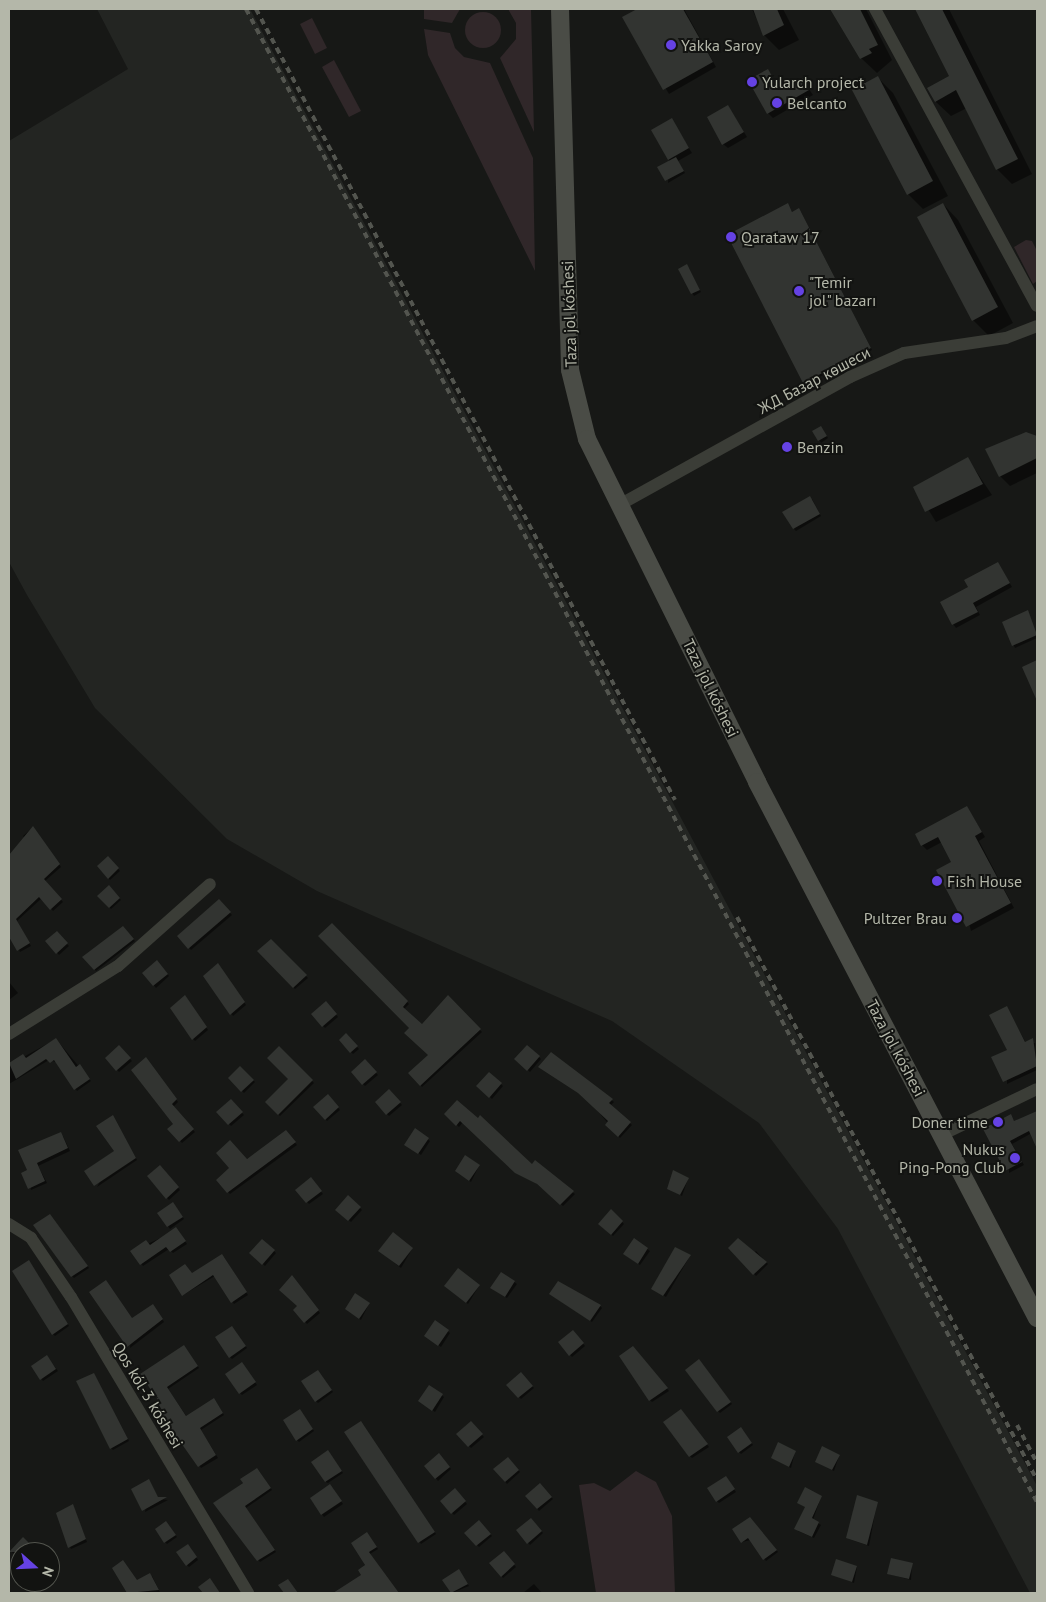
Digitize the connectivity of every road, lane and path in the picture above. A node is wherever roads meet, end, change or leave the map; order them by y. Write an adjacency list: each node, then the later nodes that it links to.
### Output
1 (560, 9): 5 (main road, Taza jol kóshesi)
2 (875, 9): 3 (street)
3 (1037, 306)
4 (1037, 326): 5 (street, ЖД Базар көшеси)
5 (620, 504): 9 (main road, Taza jol kóshesi)
6 (210, 884): 7 (street)
7 (9, 1034)
8 (1037, 1089): 9 (street)
9 (942, 1135): 11 (main road, Taza jol kóshesi)
10 (9, 1224): 12 (street, Qos kól-3 kóshesi)
11 (1037, 1318)
12 (248, 1593)

